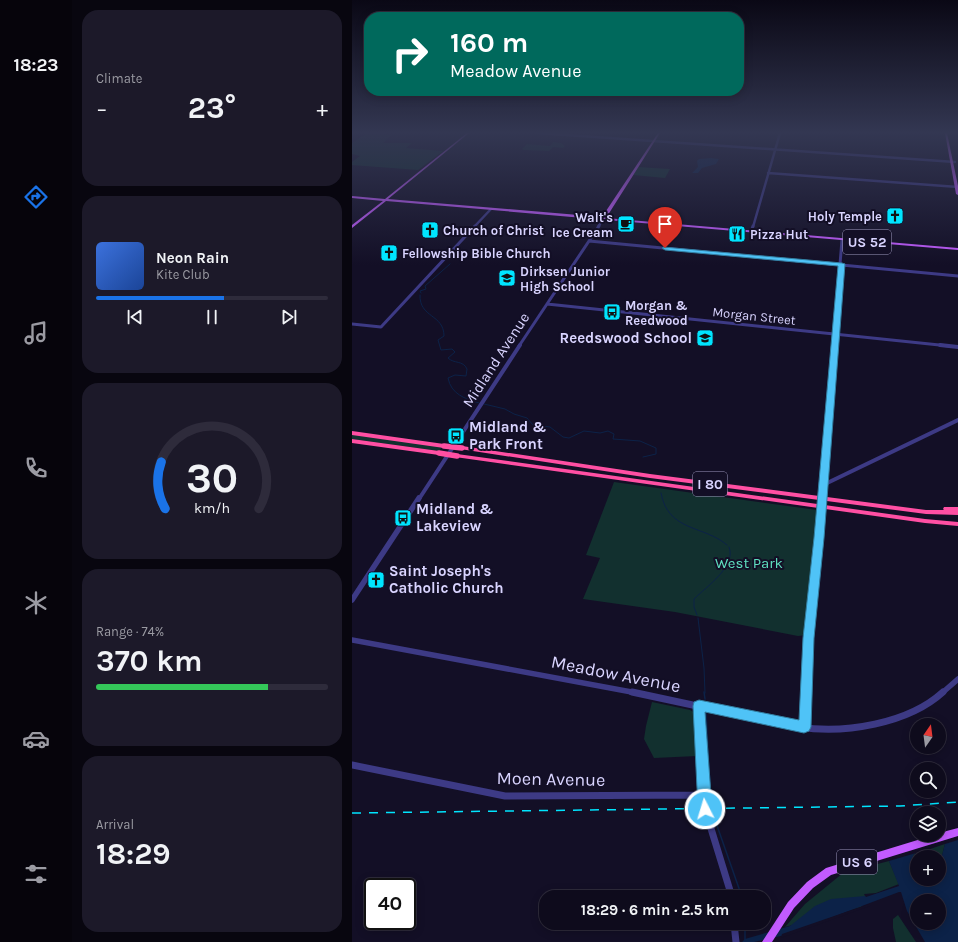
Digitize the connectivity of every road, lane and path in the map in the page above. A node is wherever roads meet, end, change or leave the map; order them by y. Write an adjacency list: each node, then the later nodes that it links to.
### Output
1 (415, 177): 9 (main road)
2 (630, 177): 11 (main road, Midland Avenue)
3 (767, 177): 13 (street)
4 (821, 177): 6 (street)
5 (956, 177): 6 (main road)
6 (957, 187): 7 (main road)
7 (958, 194)
8 (352, 197): 9 (main road, US 52)
9 (387, 200): 10 (main road, US 52); 12 (main road)
10 (491, 209): 11 (main road, US 52); 20 (street)
11 (603, 219): 13 (main road, US 52); 15 (street, Midland Avenue)
12 (352, 227)
13 (751, 232): 14 (main road, US 52)
14 (842, 240): 16 (main road, US 52); 17 (street)
15 (589, 241): 17 (street); 19 (street, Midland Avenue)
16 (958, 250)
17 (841, 264): 18 (street); 21 (street)
18 (958, 276)
19 (547, 304): 21 (street, Morgan Street); 31 (street, Midland Avenue)
20 (352, 324)
21 (836, 334): 22 (street, Morgan Street); 26 (street)
22 (958, 347)
23 (958, 420): 26 (street)
24 (352, 433): 27 (highway, I 80, bridge)
25 (352, 441): 30 (highway, I 80, bridge)
26 (823, 488): 35 (street, bridge)
27 (863, 503): 28 (highway); 29 (highway, I 80)
28 (958, 509)
29 (958, 513)
30 (957, 524)
31 (352, 600)
32 (352, 640): 34 (street, Meadow Avenue)
33 (958, 679): 35 (street, Meadow Avenue)
34 (699, 706): 35 (street, Meadow Avenue); 37 (street)
35 (804, 727)
36 (352, 765): 37 (street, Moen Avenue)
37 (704, 795): 39 (street)
38 (958, 832): 42 (main road, US 6)
39 (730, 890)
40 (735, 930): 41 (street)
41 (736, 942)
42 (767, 942)

